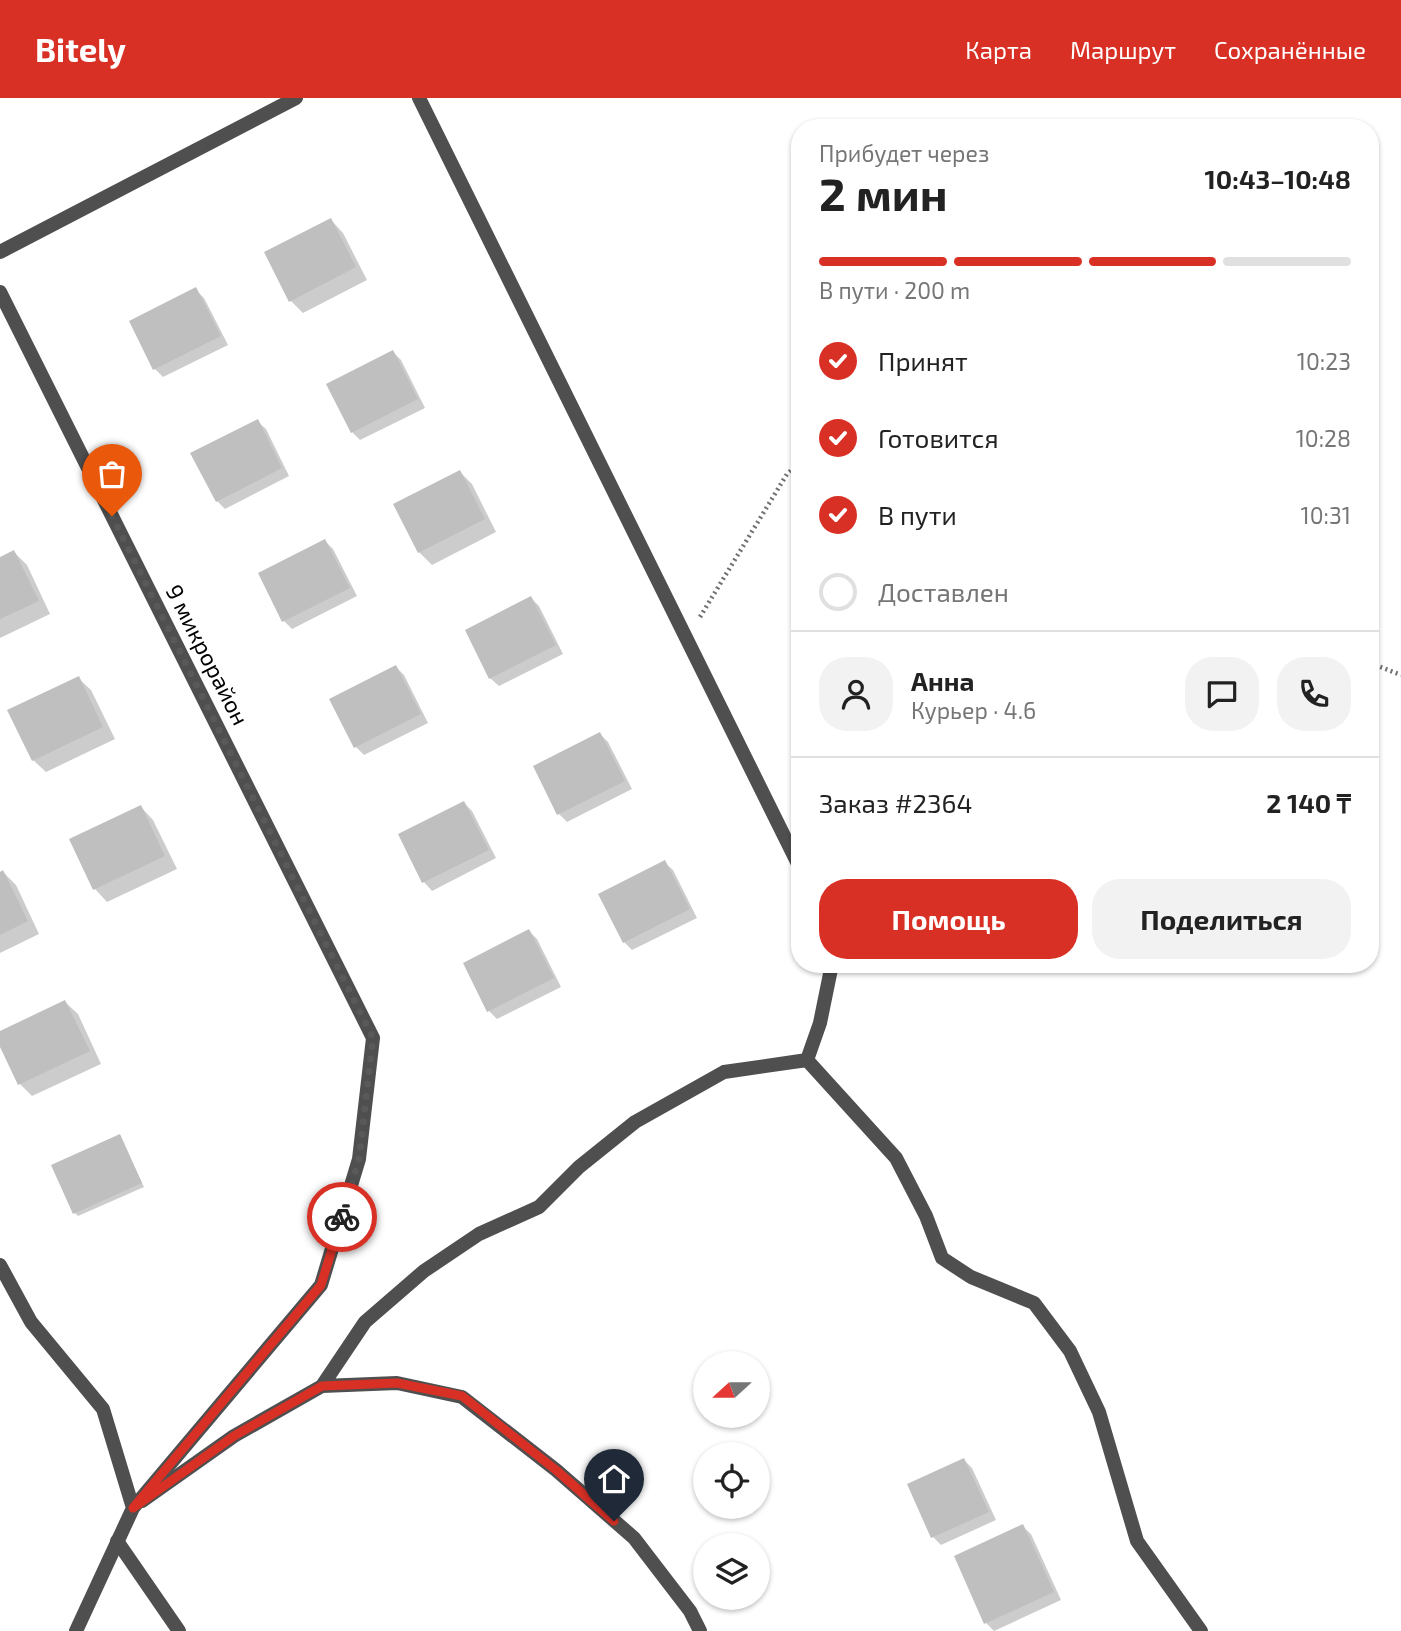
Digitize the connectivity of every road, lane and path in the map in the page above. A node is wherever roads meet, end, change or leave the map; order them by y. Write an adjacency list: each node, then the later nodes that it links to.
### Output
1 (296, 98): 3 (street)
2 (419, 98): 6 (street)
3 (0, 252)
4 (0, 292): 14 (street, 9 микрорайон)
5 (791, 470): 6 (path)
6 (686, 639): 9 (street)
7 (1379, 666): 8 (path)
8 (1401, 675)
9 (791, 850)
10 (830, 973): 11 (street)
11 (807, 1060): 13 (street); 19 (street)
12 (0, 1265): 14 (street)
13 (322, 1386): 14 (street); 18 (street)
14 (133, 1508): 15 (street)
15 (117, 1541): 16 (street); 17 (street)
16 (76, 1631)
17 (179, 1631)
18 (699, 1631)
19 (1201, 1631)

